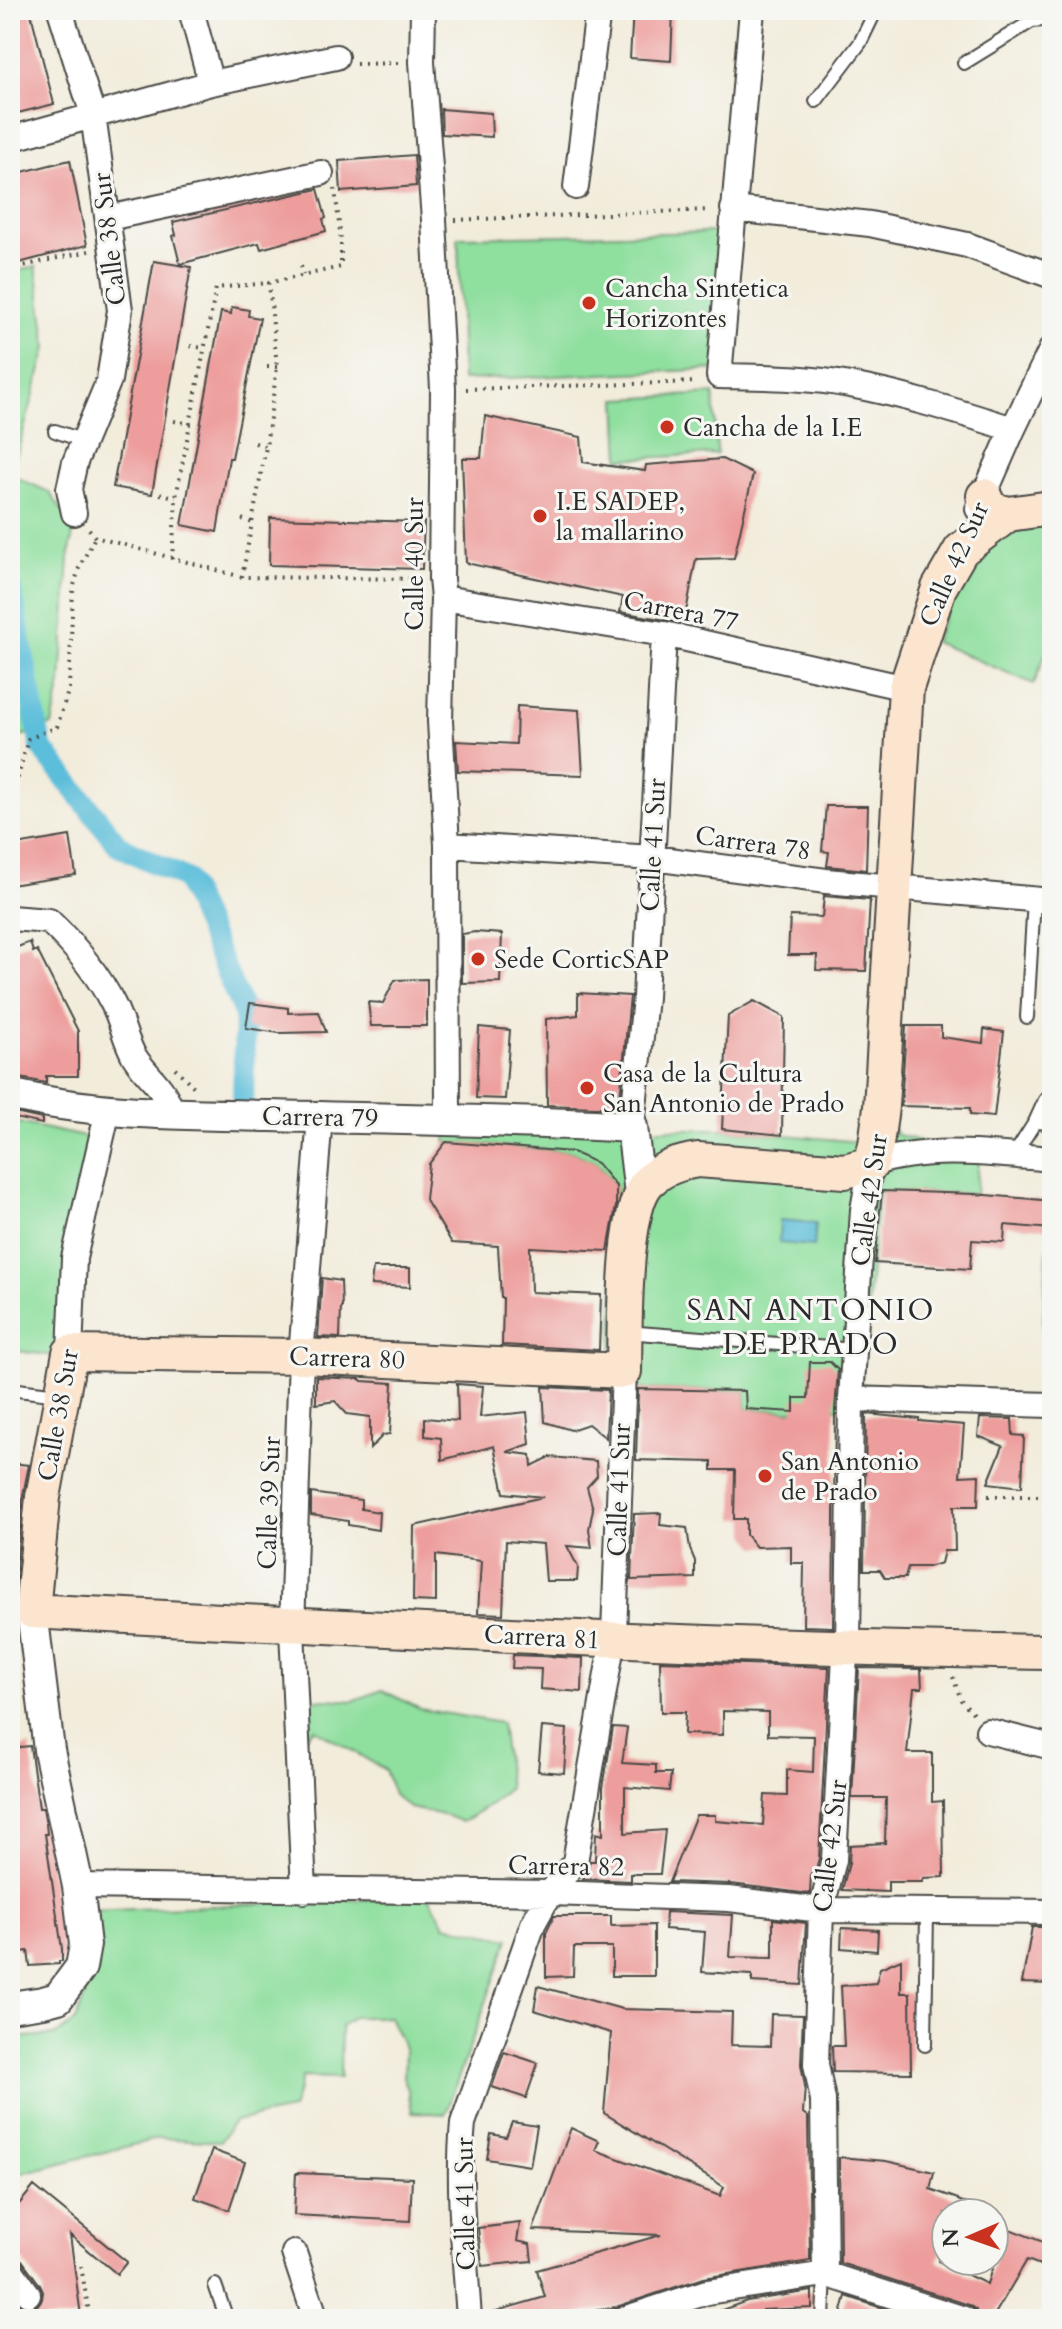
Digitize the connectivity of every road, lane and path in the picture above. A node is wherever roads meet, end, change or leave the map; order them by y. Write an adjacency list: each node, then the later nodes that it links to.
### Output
1 (60, 10): 13 (street, Calle 38 Sur)
2 (191, 10): 11 (street)
3 (423, 10): 9 (street, Calle 40 Sur)
4 (598, 10): 16 (street)
5 (752, 10): 17 (street)
6 (876, 10): 12 (lane)
7 (1052, 19): 10 (lane)
8 (336, 57): 9 (path); 11 (street)
9 (422, 62): 19 (street, Calle 40 Sur)
10 (964, 63)
11 (211, 83): 13 (street)
12 (816, 101)
13 (93, 115): 14 (street); 18 (street, Calle 38 Sur)
14 (10, 139)
15 (321, 173): 18 (street); 23 (path)
16 (576, 187)
17 (733, 209): 19 (path); 24 (street); 31 (street)
18 (108, 218): 37 (street, Calle 38 Sur)
19 (434, 220): 32 (street, Calle 40 Sur)
20 (97, 250): 21 (path)
21 (10, 265)
22 (301, 266): 23 (path)
23 (303, 275): 25 (path)
24 (1052, 276)
25 (269, 283): 27 (path); 30 (path)
26 (190, 346): 27 (path)
27 (204, 348): 34 (path)
28 (1052, 348): 35 (street, Calle 42 Sur)
29 (267, 367): 30 (path)
30 (277, 367): 39 (path)
31 (715, 379): 32 (path); 35 (street)
32 (443, 389): 49 (street, Calle 40 Sur)
33 (174, 421): 34 (path)
34 (191, 424): 41 (path)
35 (1013, 429): 42 (street, Calle 42 Sur)
36 (55, 431): 37 (lane)
37 (84, 441): 44 (street, Calle 38 Sur)
38 (255, 443): 39 (path)
39 (266, 447): 46 (path)
40 (160, 494): 41 (path)
41 (176, 497): 47 (path)
42 (996, 505): 43 (main road); 51 (main road, Calle 42 Sur)
43 (1052, 510)
44 (74, 513)
45 (242, 519): 46 (path)
46 (252, 523): 48 (path)
47 (172, 559): 48 (path); 54 (path)
48 (242, 577): 49 (path)
49 (442, 589): 50 (street, Carrera 77); 55 (street, Calle 40 Sur)
50 (664, 634): 51 (street, Carrera 77); 56 (street, Calle 41 Sur)
51 (906, 688): 57 (main road, Calle 42 Sur)
52 (10, 733): 54 (path)
53 (10, 769): 54 (path)
54 (16, 785)
55 (447, 845): 56 (street, Carrera 78); 66 (street, Calle 40 Sur)
56 (653, 858): 57 (street, Carrera 78); 69 (street, Calle 41 Sur)
57 (893, 888): 58 (street, Carrera 78); 73 (main road, Calle 42 Sur)
58 (1043, 900): 60 (lane)
59 (10, 918): 64 (street)
60 (1027, 1017)
61 (10, 1094): 63 (street, Carrera 79)
62 (1052, 1094): 67 (lane)
63 (108, 1110): 64 (street, Carrera 79); 77 (street, Calle 38 Sur)
64 (171, 1113): 65 (street, Carrera 79)
65 (320, 1117): 66 (street, Carrera 79); 78 (street, Calle 39 Sur)
66 (448, 1118): 69 (street, Carrera 79)
67 (1035, 1122): 68 (lane); 70 (lane)
68 (1052, 1123)
69 (633, 1135): 72 (street, Carrera 79); 74 (street, Calle 41 Sur)
70 (1014, 1155): 71 (street, Carrera 79); 73 (street, Carrera 79)
71 (1052, 1159)
72 (679, 1162): 73 (main road, Carrera 79); 74 (main road)
73 (871, 1164): 76 (street, Calle 42 Sur)
74 (640, 1194): 75 (main road, Calle 41 Sur)
75 (625, 1332): 76 (lane); 79 (main road, Calle 41 Sur)
76 (854, 1350): 82 (street, Calle 42 Sur)
77 (70, 1353): 78 (main road, Carrera 80); 81 (main road, Calle 38 Sur)
78 (301, 1356): 79 (main road, Carrera 80); 87 (street, Calle 39 Sur)
79 (624, 1371): 88 (street, Calle 41 Sur)
80 (10, 1389): 81 (lane)
81 (62, 1395): 86 (main road, Calle 38 Sur)
82 (851, 1399): 83 (street); 89 (street, Calle 42 Sur)
83 (1052, 1405)
84 (988, 1496): 85 (path)
85 (1052, 1496)
86 (32, 1611): 87 (main road, Carrera 81); 94 (street, Calle 38 Sur)
87 (293, 1625): 88 (main road, Carrera 81); 95 (street, Calle 39 Sur)
88 (613, 1641): 89 (main road, Carrera 81); 96 (street, Calle 41 Sur)
89 (847, 1649): 90 (main road, Carrera 81); 97 (street, Calle 42 Sur)
90 (1052, 1652)
91 (951, 1672): 92 (path)
92 (988, 1731): 93 (street)
93 (1052, 1747)
94 (78, 1886): 95 (street, Carrera 82); 100 (street, Calle 38 Sur)
95 (304, 1891): 96 (street, Carrera 82)
96 (550, 1893): 97 (street, Carrera 82); 111 (street, Calle 41 Sur)
97 (821, 1910): 98 (street, Carrera 82); 105 (street, Calle 42 Sur)
98 (927, 1912): 99 (street, Carrera 82); 101 (lane)
99 (1052, 1912)
100 (10, 2007)
101 (925, 2045)
102 (294, 2253): 110 (street)
103 (81, 2266): 108 (path)
104 (10, 2269): 107 (street)
105 (825, 2274): 112 (street); 113 (lane); 114 (street)
106 (215, 2285): 109 (lane)
107 (28, 2294)
108 (90, 2319)
109 (227, 2319)
110 (316, 2319)
111 (469, 2319)
112 (624, 2319)
113 (823, 2319)
114 (964, 2319)

